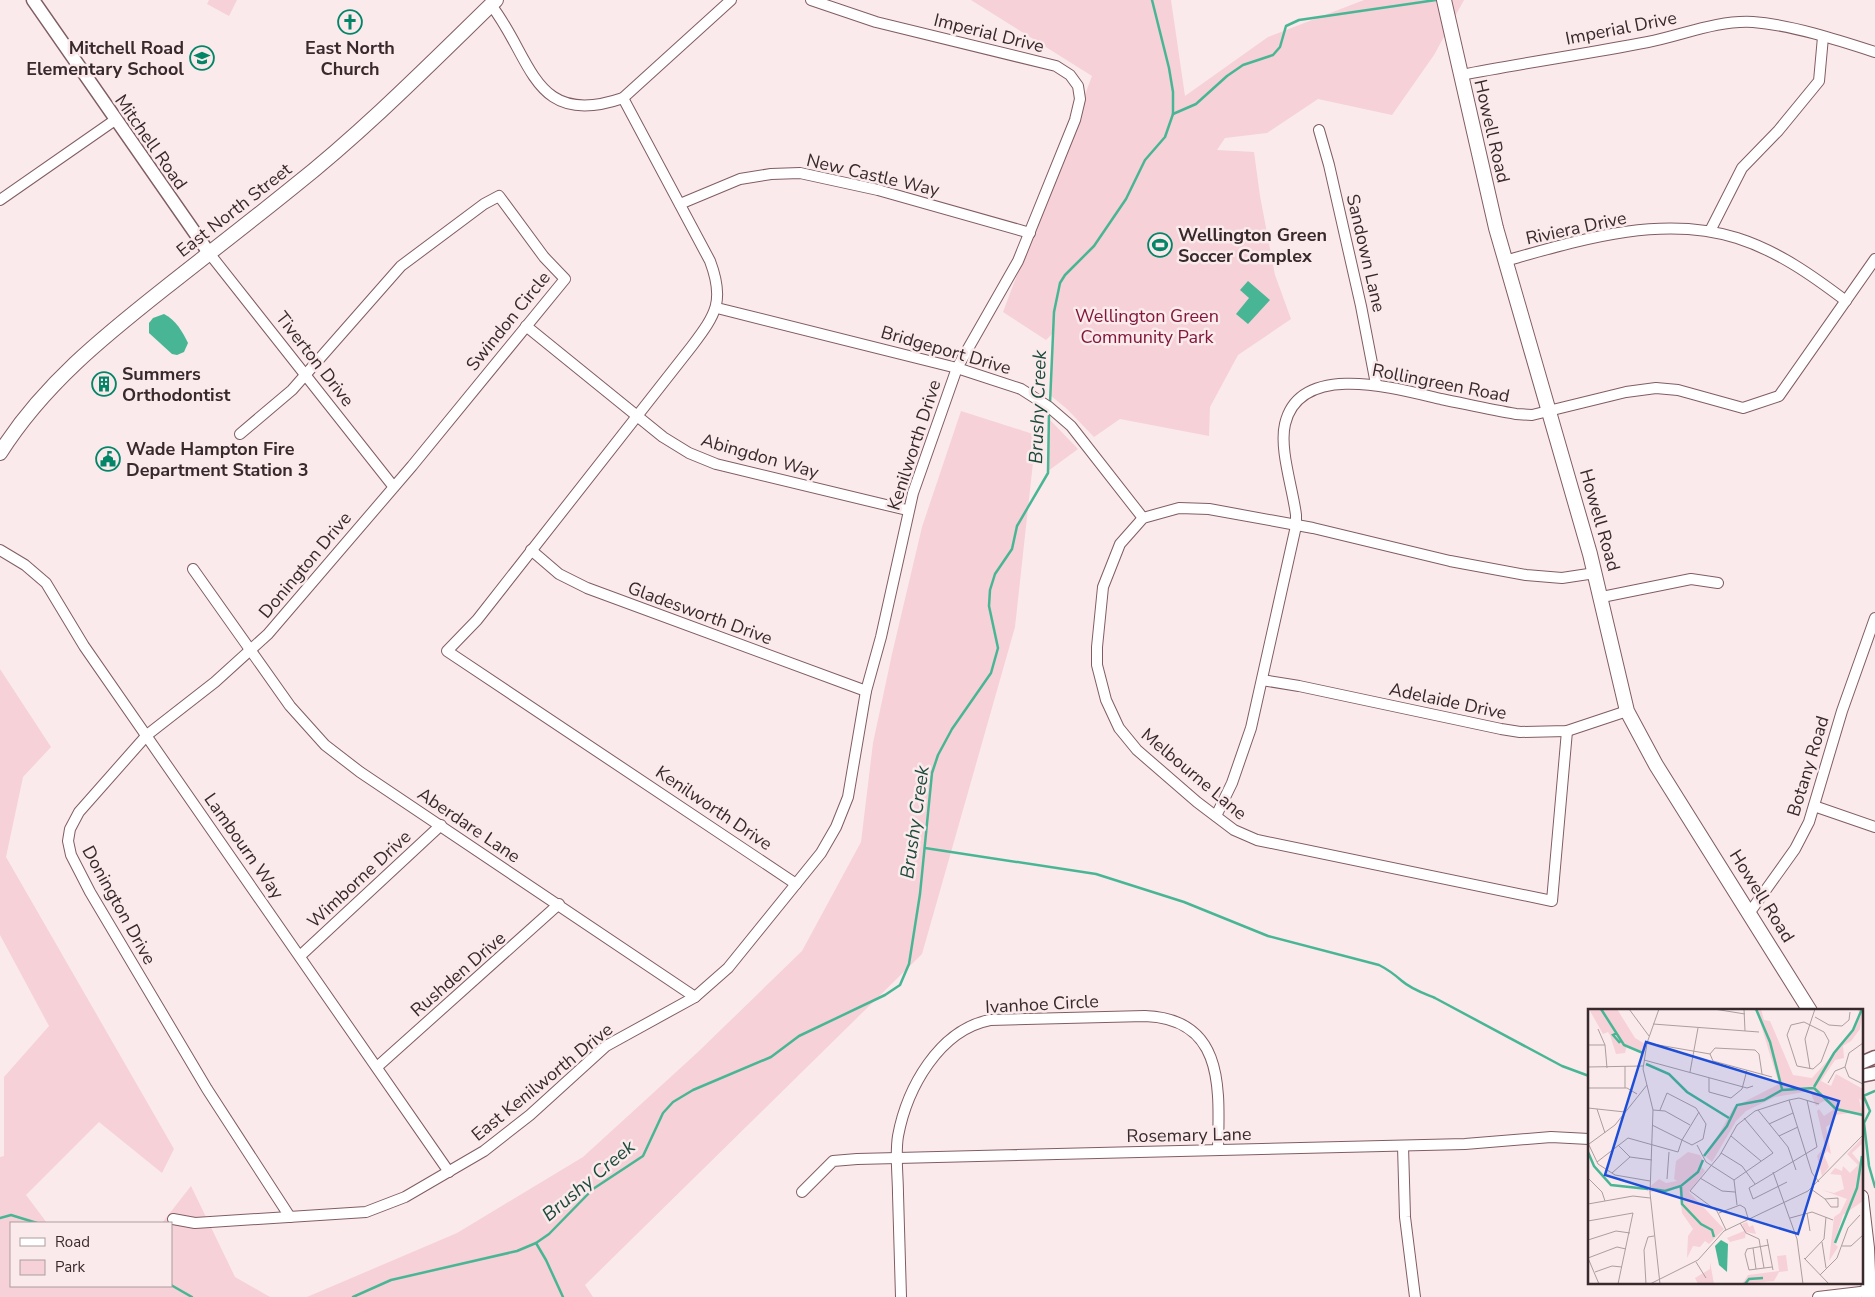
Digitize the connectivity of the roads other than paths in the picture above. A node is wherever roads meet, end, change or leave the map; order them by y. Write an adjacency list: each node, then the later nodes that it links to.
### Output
1 (33, 0): 11 (street, Mitchell Road)
2 (731, 0): 10 (street)
3 (811, 0): 9 (street, Imperial Drive)
4 (1444, 0): 8 (main road, Howell Road)
5 (494, 2): 10 (street); 17 (main road, East North Street)
6 (1823, 37): 7 (street, Imperial Drive); 8 (street, Imperial Drive); 15 (street)
7 (1875, 52)
8 (1461, 74): 19 (main road, Howell Road)
9 (1070, 76): 16 (street, Kenilworth Drive)
10 (623, 98): 14 (street)
11 (115, 120): 13 (street); 17 (street, Mitchell Road)
12 (1319, 130): 25 (street, Sandown Lane)
13 (0, 200)
14 (680, 204): 16 (street, New Castle Way); 21 (street)
15 (1710, 231): 19 (street, Riviera Drive); 20 (street, Riviera Drive)
16 (1030, 233): 23 (street, Kenilworth Drive)
17 (209, 253): 24 (street, Tiverton Drive); 29 (main road, East North Street)
18 (1875, 259): 20 (street, Rollingreen Road)
19 (1505, 261): 26 (main road, Howell Road)
20 (1846, 301): 26 (street, Rollingreen Road)
21 (717, 308): 23 (street, Bridgeport Drive); 27 (street, Kenilworth Drive)
22 (526, 326): 24 (street, Swindon Circle); 27 (street, Abingdon Way); 31 (street, Swindon Circle)
23 (957, 368): 32 (street, Kenilworth Drive); 33 (street, Bridgeport Drive)
24 (306, 375): 28 (street); 31 (street, Tiverton Drive)
25 (1376, 384): 26 (street, Rollingreen Road); 34 (street, Rollingreen Road)
26 (1549, 411): 38 (main road, Howell Road)
27 (637, 416): 32 (street, Abingdon Way); 36 (street, Kenilworth Drive)
28 (240, 434)
29 (4, 438): 30 (main road, East North Street)
30 (0, 453)
31 (393, 486): 42 (street, Donington Drive)
32 (907, 510): 44 (street, Kenilworth Drive)
33 (1143, 518): 34 (street); 49 (street, Melbourne Lane)
34 (1296, 526): 38 (street); 43 (street, Rollingreen Road)
35 (0, 550): 47 (street, Lambourn Way)
36 (531, 550): 44 (street, Gladesworth Drive); 52 (street, Kenilworth Drive)
37 (193, 569): 42 (street, Aberdare Lane)
38 (1595, 573): 40 (main road, Howell Road)
39 (1718, 583): 40 (street)
40 (1602, 596): 45 (main road, Howell Road)
41 (1875, 620): 48 (street, Botany Road)
42 (251, 652): 47 (street, Donington Drive); 50 (street, Aberdare Lane)
43 (1262, 680): 46 (street, Adelaide Drive); 49 (street, Rollingreen Road)
44 (866, 691): 52 (street, Kenilworth Drive)
45 (1627, 712): 46 (street, Adelaide Drive); 54 (main road, Howell Road)
46 (1566, 731): 49 (street, Melbourne Lane)
47 (147, 735): 55 (street, Lambourn Way); 70 (street, Donington Drive)
48 (1814, 806): 51 (street); 54 (street, Botany Road)
49 (1216, 816)
50 (441, 825): 53 (street, Aberdare Lane); 55 (street, Wimborne Drive)
51 (1875, 827)
52 (796, 884): 56 (street, East Kenilworth Drive)
53 (559, 904): 56 (street, Aberdare Lane); 60 (street, Rushden Drive)
54 (1750, 912): 57 (main road, Howell Road)
55 (300, 956): 60 (street, Lambourn Way)
56 (694, 997): 67 (street, East Kenilworth Drive)
57 (1809, 1009)
58 (1875, 1057): 59 (street)
59 (1862, 1063)
60 (377, 1067): 67 (street, Lambourn Way)
61 (1875, 1073): 62 (street)
62 (1862, 1076)
63 (1588, 1139): 64 (street, Rosemary Lane)
64 (1403, 1146): 65 (street, Rosemary Lane); 74 (street)
65 (1218, 1150): 66 (street, Rosemary Lane); 66 (street, Ivanhoe Circle)
66 (898, 1158): 68 (street, Rosemary Lane); 73 (street, Ivanhoe Circle)
67 (449, 1172): 70 (street, East Kenilworth Drive)
68 (802, 1192)
69 (1862, 1209): 72 (main road)
70 (290, 1217): 71 (street, East Kenilworth Drive)
71 (173, 1219)
72 (1869, 1294): 75 (street)
73 (902, 1297)
74 (1415, 1297)
75 (1818, 1297)

